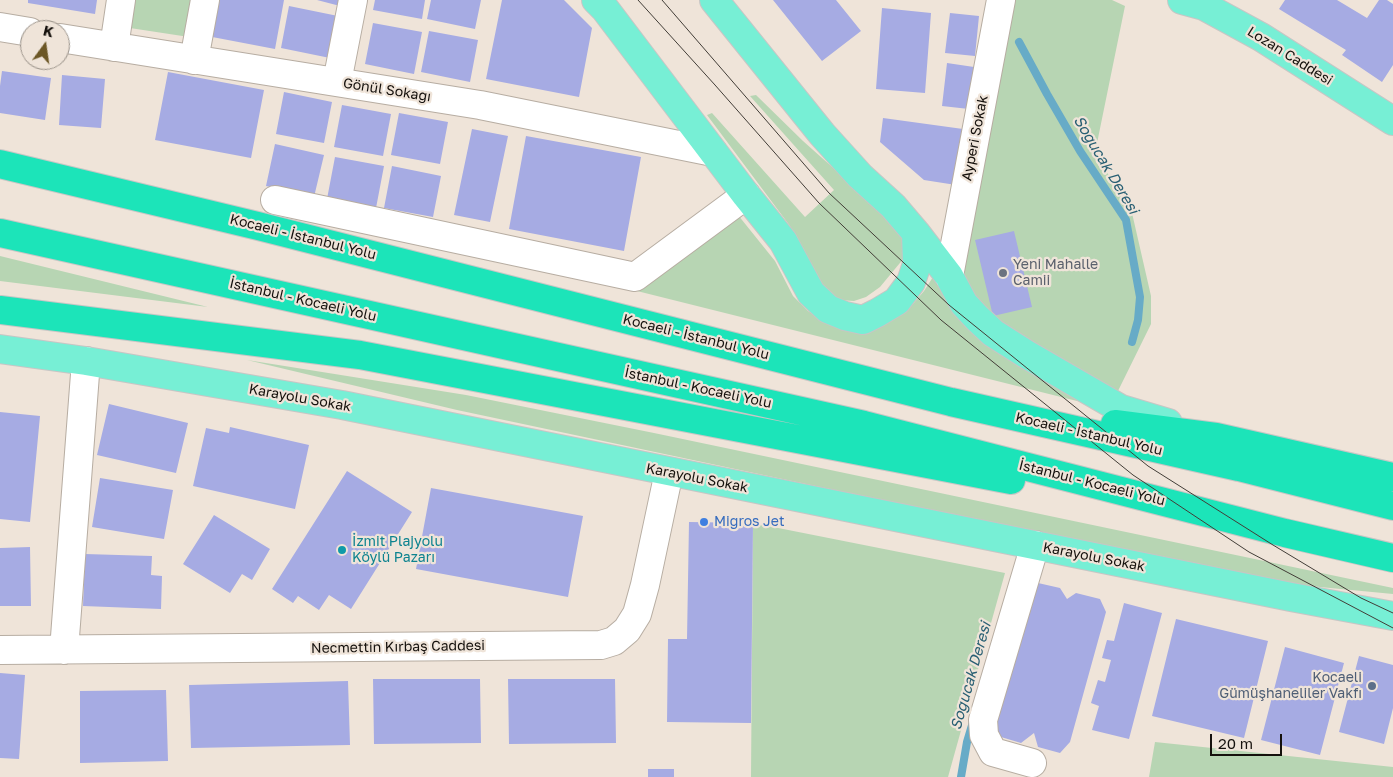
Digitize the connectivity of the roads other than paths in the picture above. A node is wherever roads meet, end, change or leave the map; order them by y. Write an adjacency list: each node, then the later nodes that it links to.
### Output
1 (121, 0): 11 (street)
2 (205, 0): 12 (street)
3 (353, 0): 13 (street)
4 (596, 0): 15 (main road)
5 (714, 0): 21 (main road)
6 (1001, 0): 22 (street, Ayperi Sokak)
7 (1197, 2): 14 (main road, Lozan Caddesi)
8 (0, 27): 9 (street)
9 (20, 30)
10 (70, 40): 11 (street, Gönül Sokağı)
11 (114, 47): 12 (street, Gönül Sokağı)
12 (194, 60): 13 (street, Gönül Sokağı)
13 (337, 82): 15 (street, Gönül Sokağı)
14 (1391, 116)
15 (713, 152): 18 (main road)
16 (0, 164): 26 (highway, Kocaeli - İstanbul Yolu)
17 (0, 183): 26 (highway)
18 (746, 195): 19 (street); 21 (main road)
19 (275, 200)
20 (0, 233): 31 (highway, İstanbul - Kocaeli Yolu)
21 (916, 233): 22 (main road)
22 (949, 276): 27 (main road)
23 (0, 310): 31 (highway)
24 (0, 349): 25 (main road, Karayolu Sokak)
25 (86, 361): 28 (main road, Karayolu Sokak); 36 (street)
26 (951, 402): 27 (highway); 30 (highway, Kocaeli - İstanbul Yolu)
27 (1216, 437): 29 (highway)
28 (669, 472): 32 (main road, Karayolu Sokak); 36 (street, Necmettin Kırbaş Caddesi)
29 (1393, 477)
30 (1393, 506)
31 (1284, 532): 33 (highway, İstanbul - Kocaeli Yolu)
32 (1035, 545): 34 (main road, Karayolu Sokak); 37 (street)
33 (1393, 558)
34 (1393, 616)
35 (0, 650): 36 (street, Necmettin Kırbaş Caddesi)
36 (64, 650)
37 (1032, 762)

